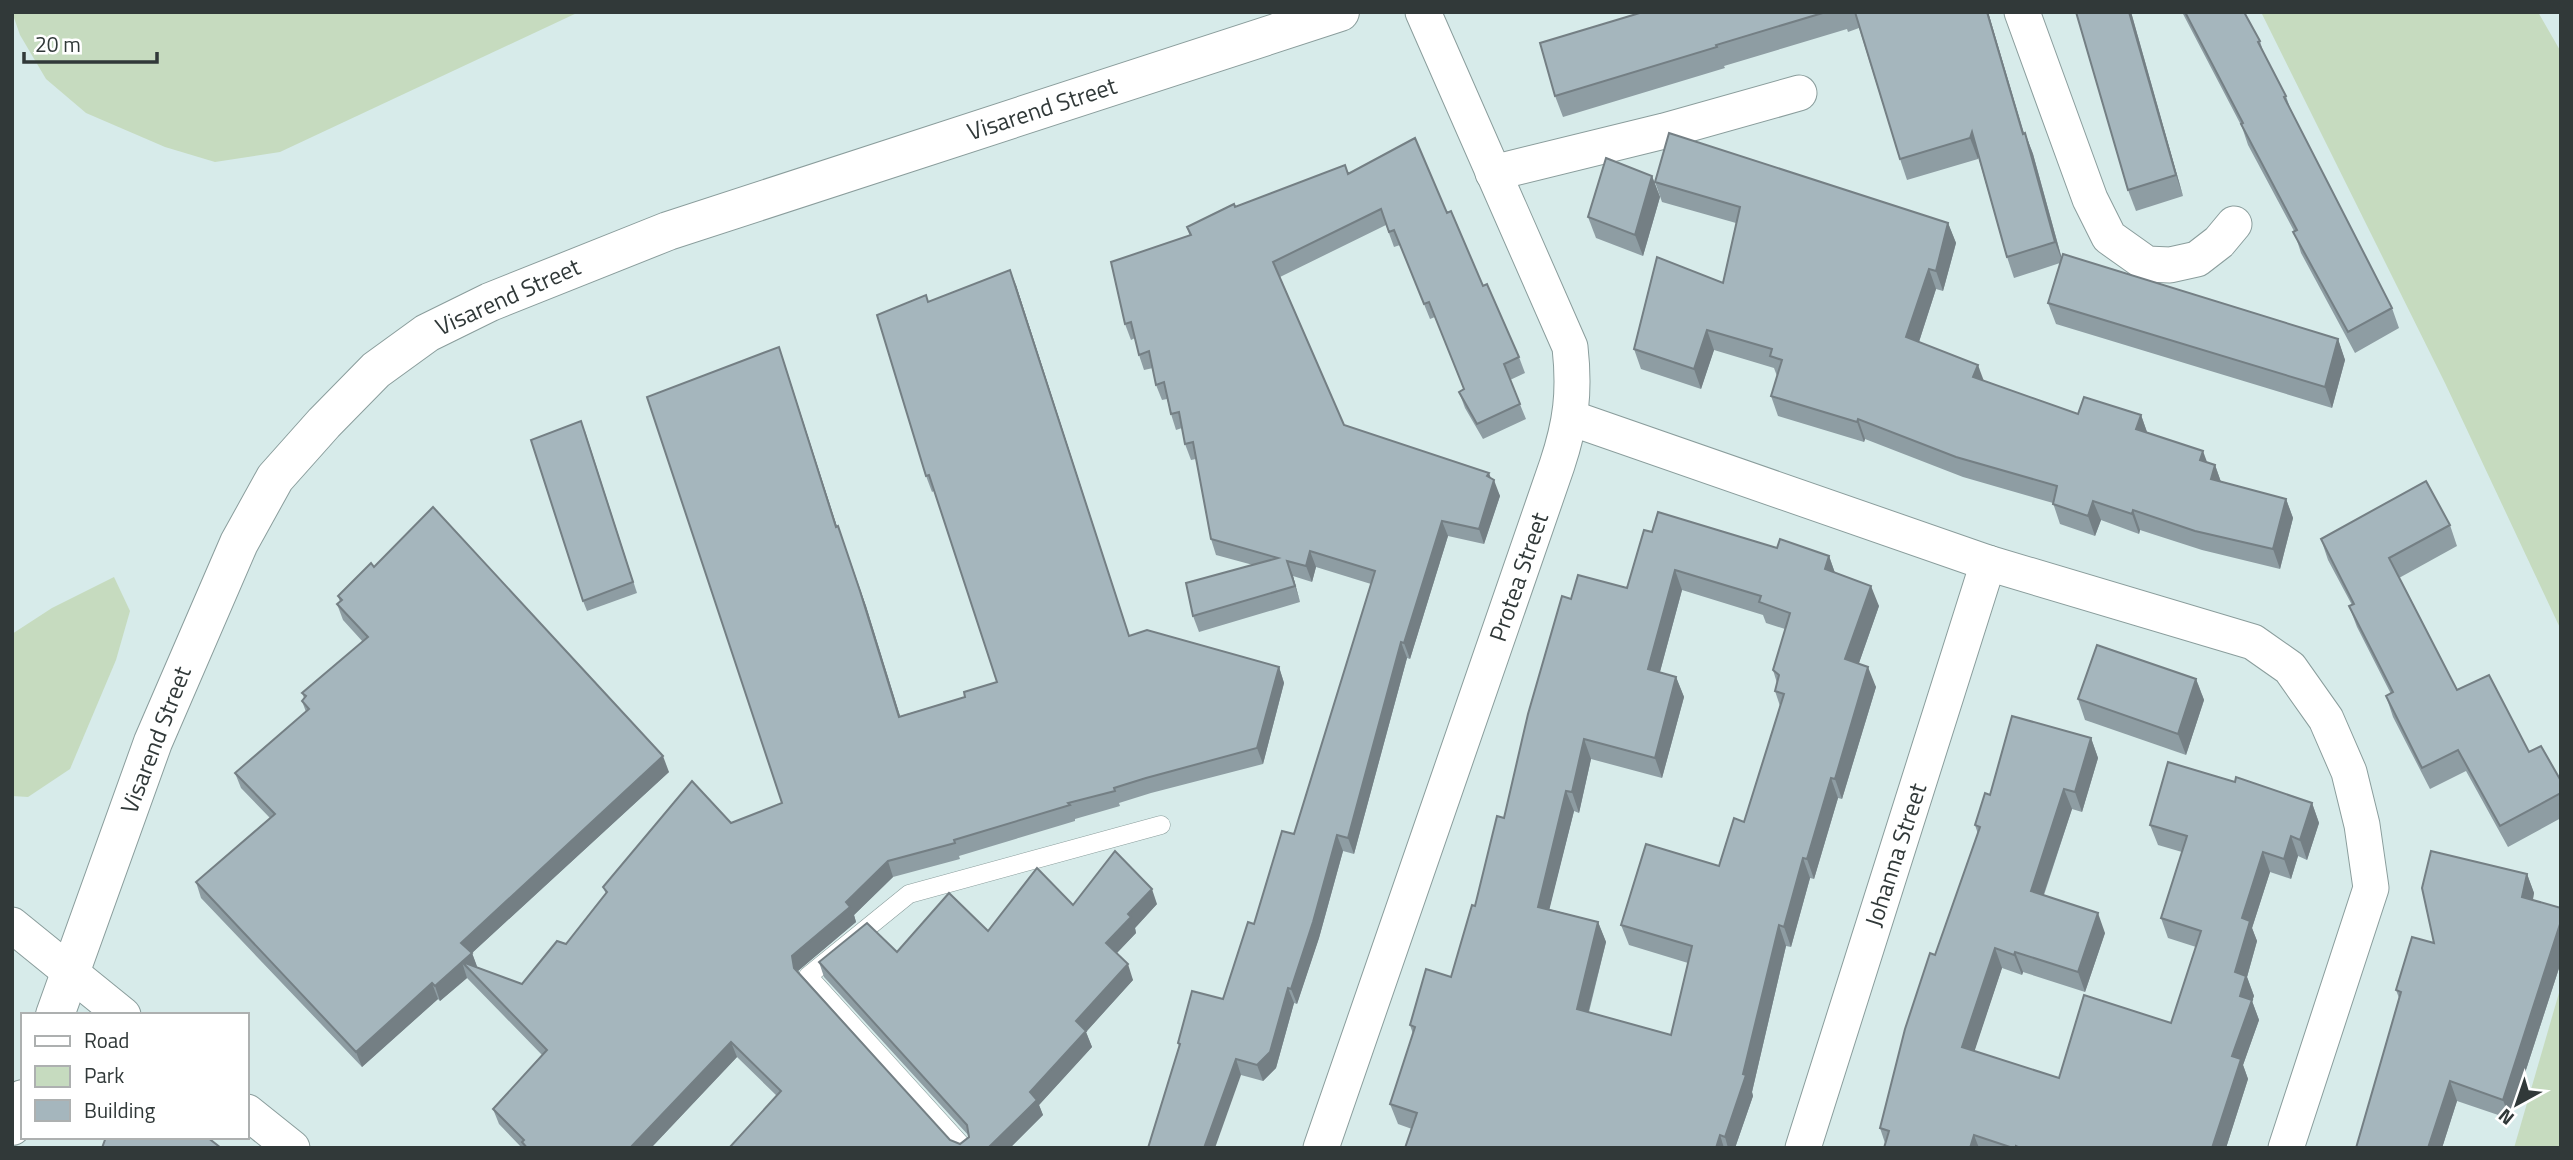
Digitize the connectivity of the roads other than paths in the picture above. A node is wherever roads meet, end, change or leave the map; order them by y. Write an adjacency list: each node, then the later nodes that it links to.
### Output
1 (1340, 12): 11 (street, Visarend Street)
2 (1423, 12): 5 (street, Protea Street)
3 (2022, 12): 6 (street)
4 (1799, 93): 5 (street)
5 (1493, 173): 7 (street, Protea Street)
6 (2234, 224)
7 (1571, 418): 8 (street); 19 (street, Protea Street)
8 (1988, 563): 20 (street, Johanna Street); 21 (street)
9 (1161, 825): 18 (lane)
10 (12, 925): 11 (street)
11 (71, 974): 12 (street, Visarend Street); 13 (street)
12 (56, 1013)
13 (120, 1013)
14 (21, 1104): 16 (street)
15 (248, 1113): 17 (street)
16 (12, 1126)
17 (292, 1148)
18 (964, 1148)
19 (1321, 1148)
20 (1803, 1148)
21 (2286, 1148)

